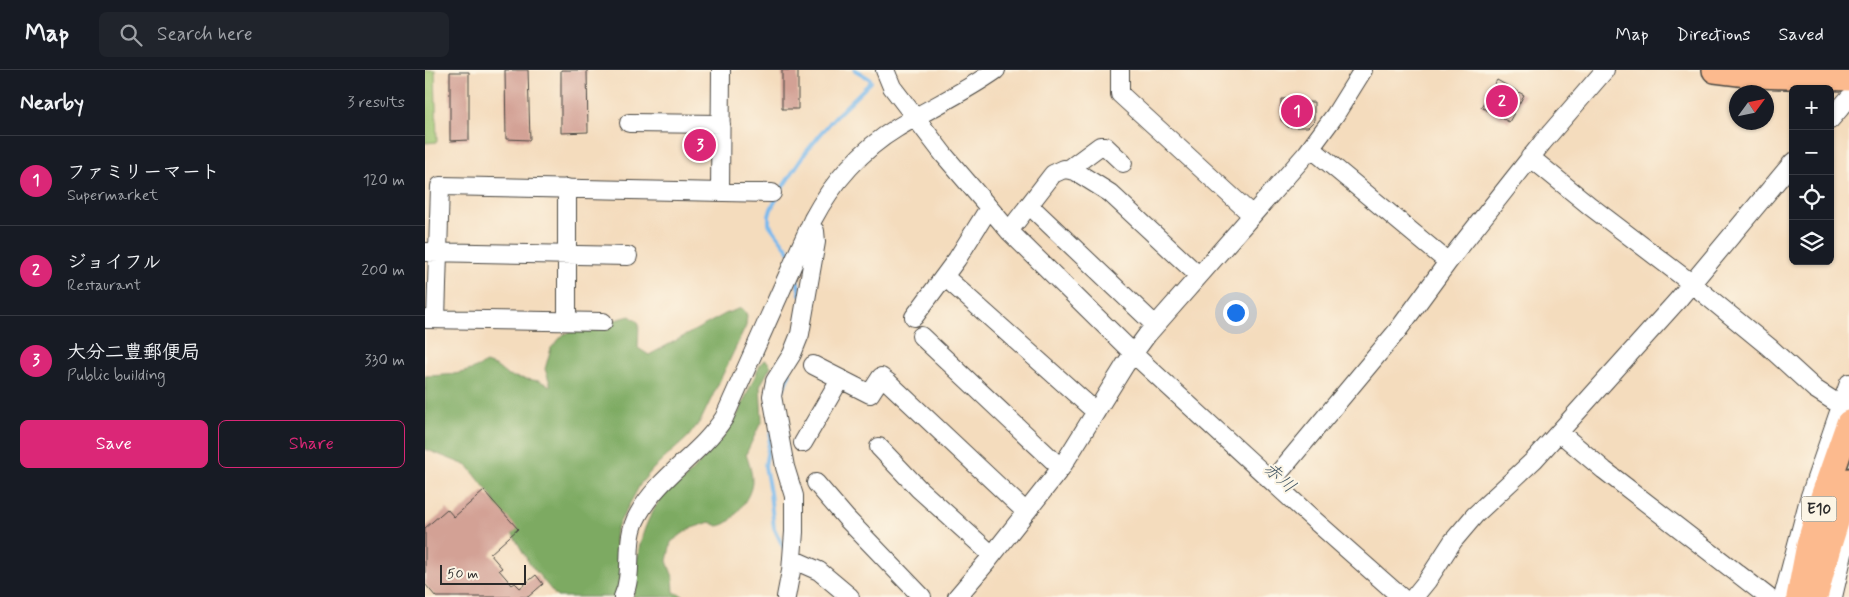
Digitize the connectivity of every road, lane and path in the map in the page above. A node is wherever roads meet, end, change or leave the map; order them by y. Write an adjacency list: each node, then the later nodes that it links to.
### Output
1 (721, 70): 13 (street)
2 (885, 70): 11 (street)
3 (996, 70): 11 (street)
4 (1119, 70): 24 (street)
5 (1363, 70): 14 (street)
6 (1605, 70): 15 (street)
7 (1715, 70): 8 (highway)
8 (1849, 78)
9 (1849, 98): 10 (street)
10 (1834, 115)
11 (915, 117): 23 (street); 25 (street)
12 (629, 123): 13 (street)
13 (721, 124): 20 (street)
14 (1311, 148): 24 (street); 30 (street)
15 (1530, 158): 30 (street); 33 (street)
16 (1123, 163): 18 (street)
17 (1789, 167): 33 (street)
18 (1069, 169): 22 (street); 31 (street)
19 (567, 188): 20 (street); 27 (street); 28 (street)
20 (720, 191): 21 (street)
21 (772, 193)
22 (1029, 205): 26 (street); 38 (street)
23 (989, 208): 26 (street); 32 (street)
24 (1252, 215): 31 (street)
25 (809, 228): 56 (street); 57 (street)
26 (1009, 231): 40 (street)
27 (431, 252): 28 (street); 35 (street)
28 (567, 254): 29 (street); 36 (street)
29 (628, 256)
30 (1449, 262): 50 (street)
31 (1198, 275): 38 (street)
32 (945, 277): 34 (street); 44 (street)
33 (1691, 283): 45 (street); 46 (street)
34 (914, 317)
35 (431, 319): 36 (street)
36 (567, 320): 37 (street)
37 (603, 322)
38 (1155, 325): 40 (street)
39 (921, 336): 49 (street)
40 (1133, 353): 44 (street); 50 (street)
41 (813, 365): 42 (street)
42 (840, 379): 47 (street); 53 (street)
43 (1849, 383): 45 (street)
44 (1096, 412): 49 (street)
45 (1845, 414): 65 (street); 66 (highway, E10)
46 (1559, 432): 63 (street); 64 (street)
47 (803, 443)
48 (879, 447): 55 (street)
49 (1061, 468): 53 (street)
50 (1272, 481): 62 (street)
51 (1849, 481): 67 (highway, E10)
52 (816, 483): 60 (street)
53 (1026, 512): 55 (street)
54 (1849, 528): 68 (street)
55 (992, 556): 61 (street)
56 (792, 559): 58 (street); 59 (street)
57 (623, 597)
58 (786, 597)
59 (850, 597)
60 (922, 597)
61 (957, 597)
62 (1401, 597)
63 (1414, 597)
64 (1767, 597)
65 (1783, 597)
66 (1799, 597)
67 (1815, 597)
68 (1833, 597)

